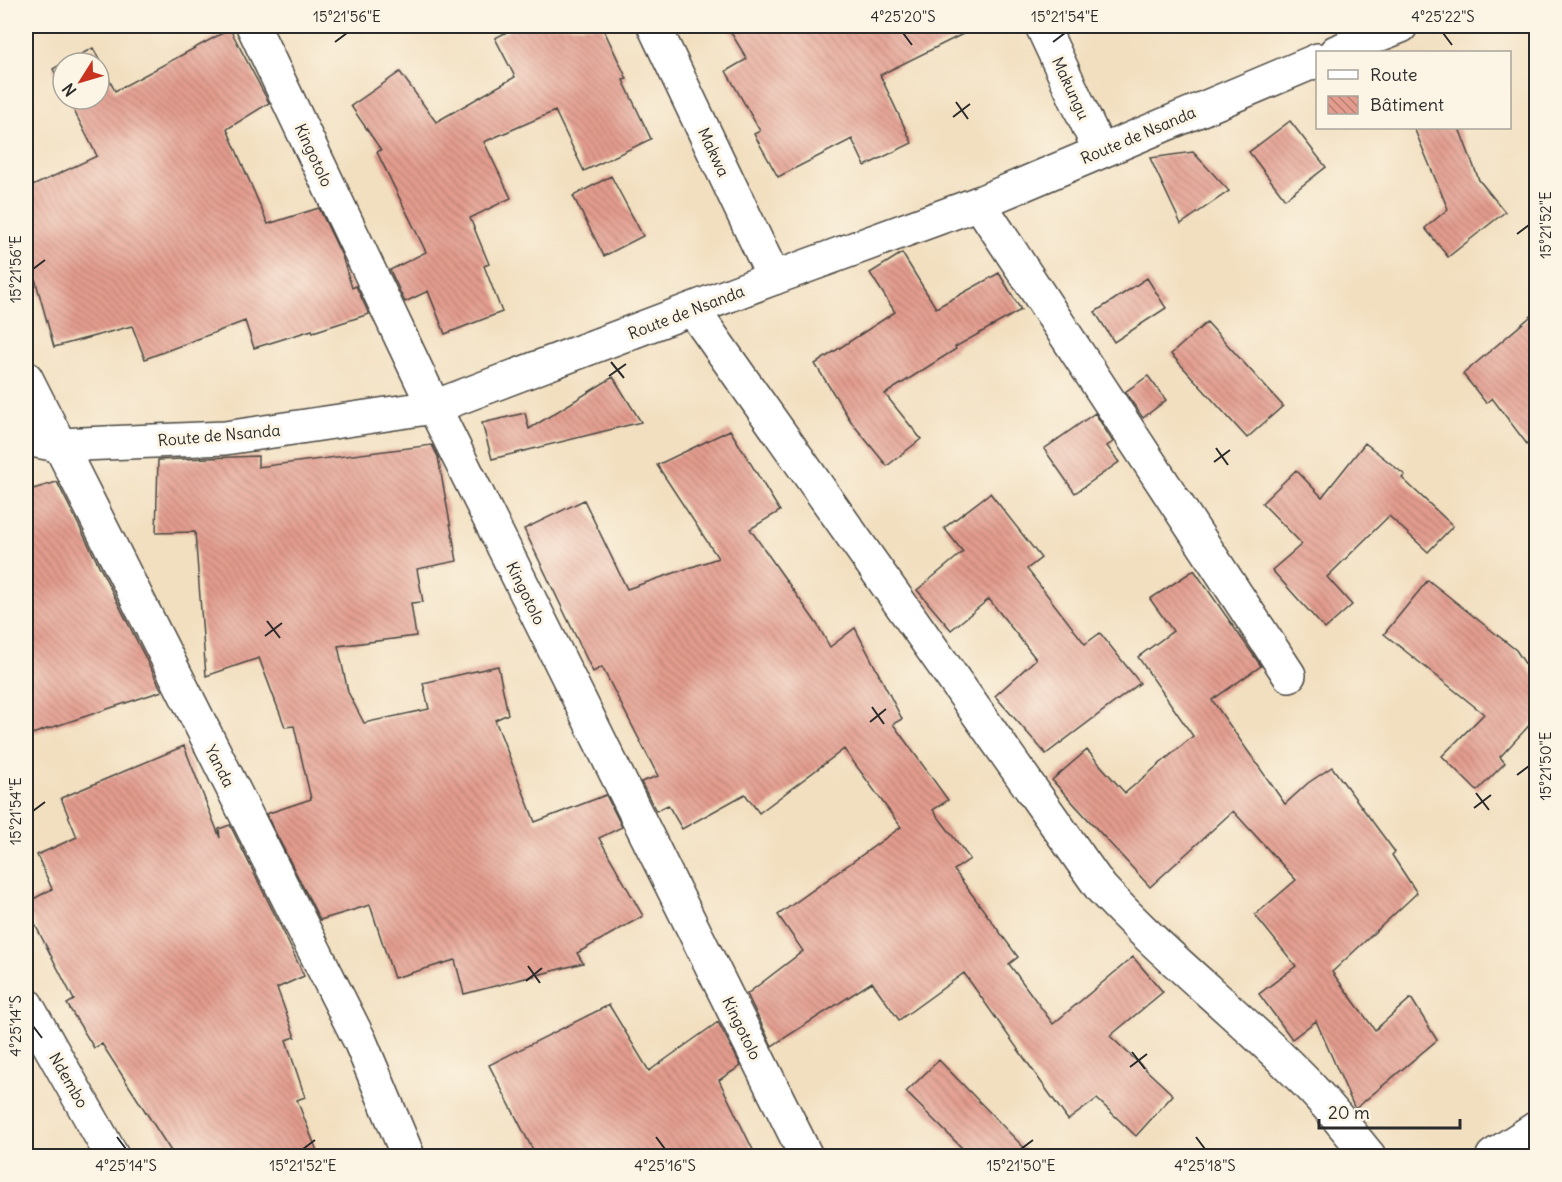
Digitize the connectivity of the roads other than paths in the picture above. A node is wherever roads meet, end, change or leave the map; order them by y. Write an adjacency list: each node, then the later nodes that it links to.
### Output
1 (253, 26): 12 (street, Kingotolo)
2 (654, 26): 9 (street, Makwa)
3 (1042, 26): 7 (street, Makungu)
4 (1401, 26): 5 (street)
5 (1338, 51)
6 (1316, 60): 7 (street, Route de Nsanda)
7 (1100, 151): 8 (street, Route de Nsanda)
8 (980, 203): 9 (street, Route de Nsanda); 15 (street)
9 (774, 278): 10 (street, Route de Nsanda)
10 (693, 310): 12 (street, Route de Nsanda); 21 (street)
11 (26, 378): 14 (street, Yanda)
12 (434, 408): 14 (street, Route de Nsanda); 20 (street, Kingotolo)
13 (26, 440): 14 (street, Route de Nsanda)
14 (58, 445): 19 (street, Yanda)
15 (1289, 675)
16 (26, 1004): 18 (street, Ndembo)
17 (1536, 1128): 22 (street)
18 (112, 1156)
19 (408, 1156)
20 (806, 1156)
21 (1369, 1156)
22 (1493, 1156)

